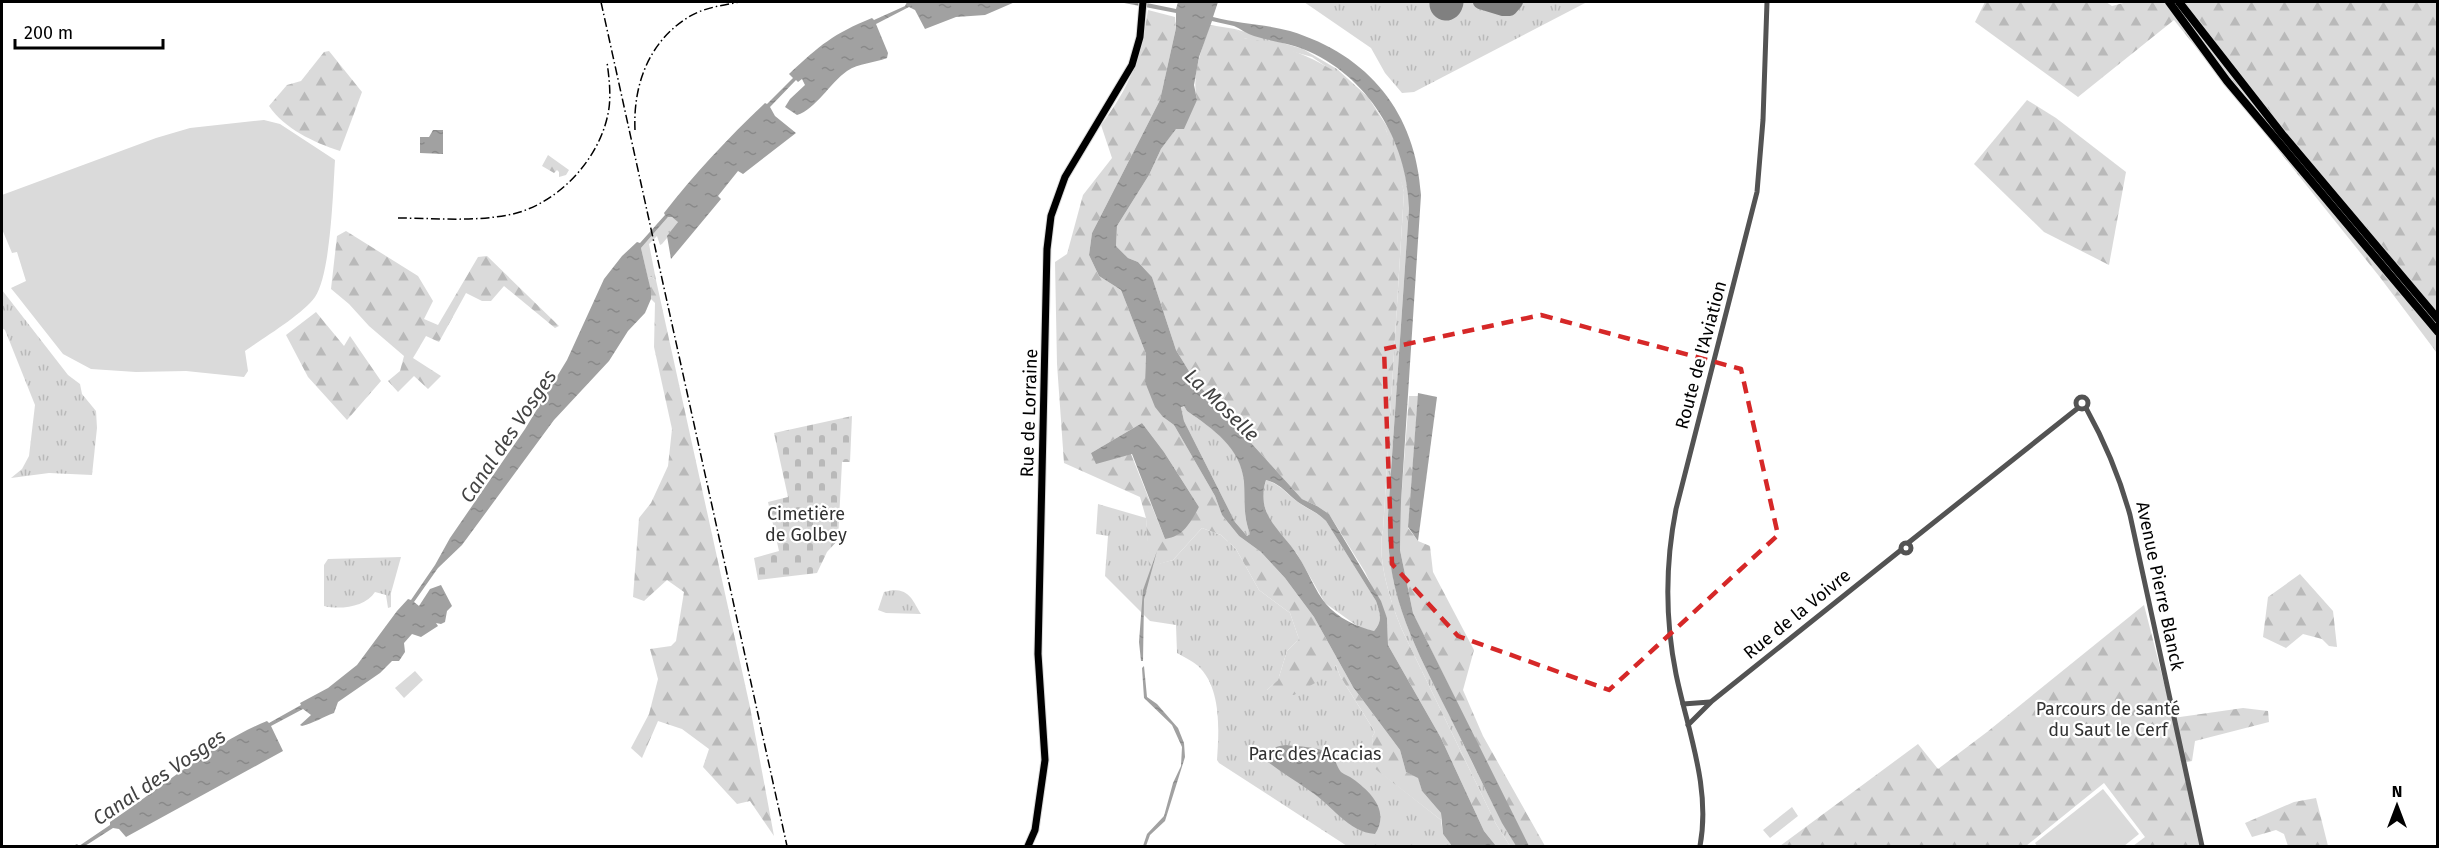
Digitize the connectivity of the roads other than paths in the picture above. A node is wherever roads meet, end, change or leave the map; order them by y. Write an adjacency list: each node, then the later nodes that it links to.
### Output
1 (1143, 2): 14 (main road, Rue de Lorraine)
2 (1767, 2): 10 (street, Route de l'Aviation)
3 (2169, 2): 6 (highway)
4 (2179, 2): 5 (highway)
5 (2438, 319)
6 (2438, 332)
7 (2078, 408): 8 (street); 8 (street); 9 (street, Rue de la Voivre)
8 (2086, 408): 16 (street, Avenue Pierre Blanck)
9 (1712, 701): 10 (street); 11 (street, Rue de la Voivre)
10 (1683, 704): 12 (street, Route de l'Aviation)
11 (1700, 713): 12 (street); 13 (street, Rue de la Voivre)
12 (1685, 714): 13 (street, Route de l'Aviation)
13 (1688, 726): 15 (street, Route de l'Aviation)
14 (1028, 846)
15 (1700, 846)
16 (2202, 846)

